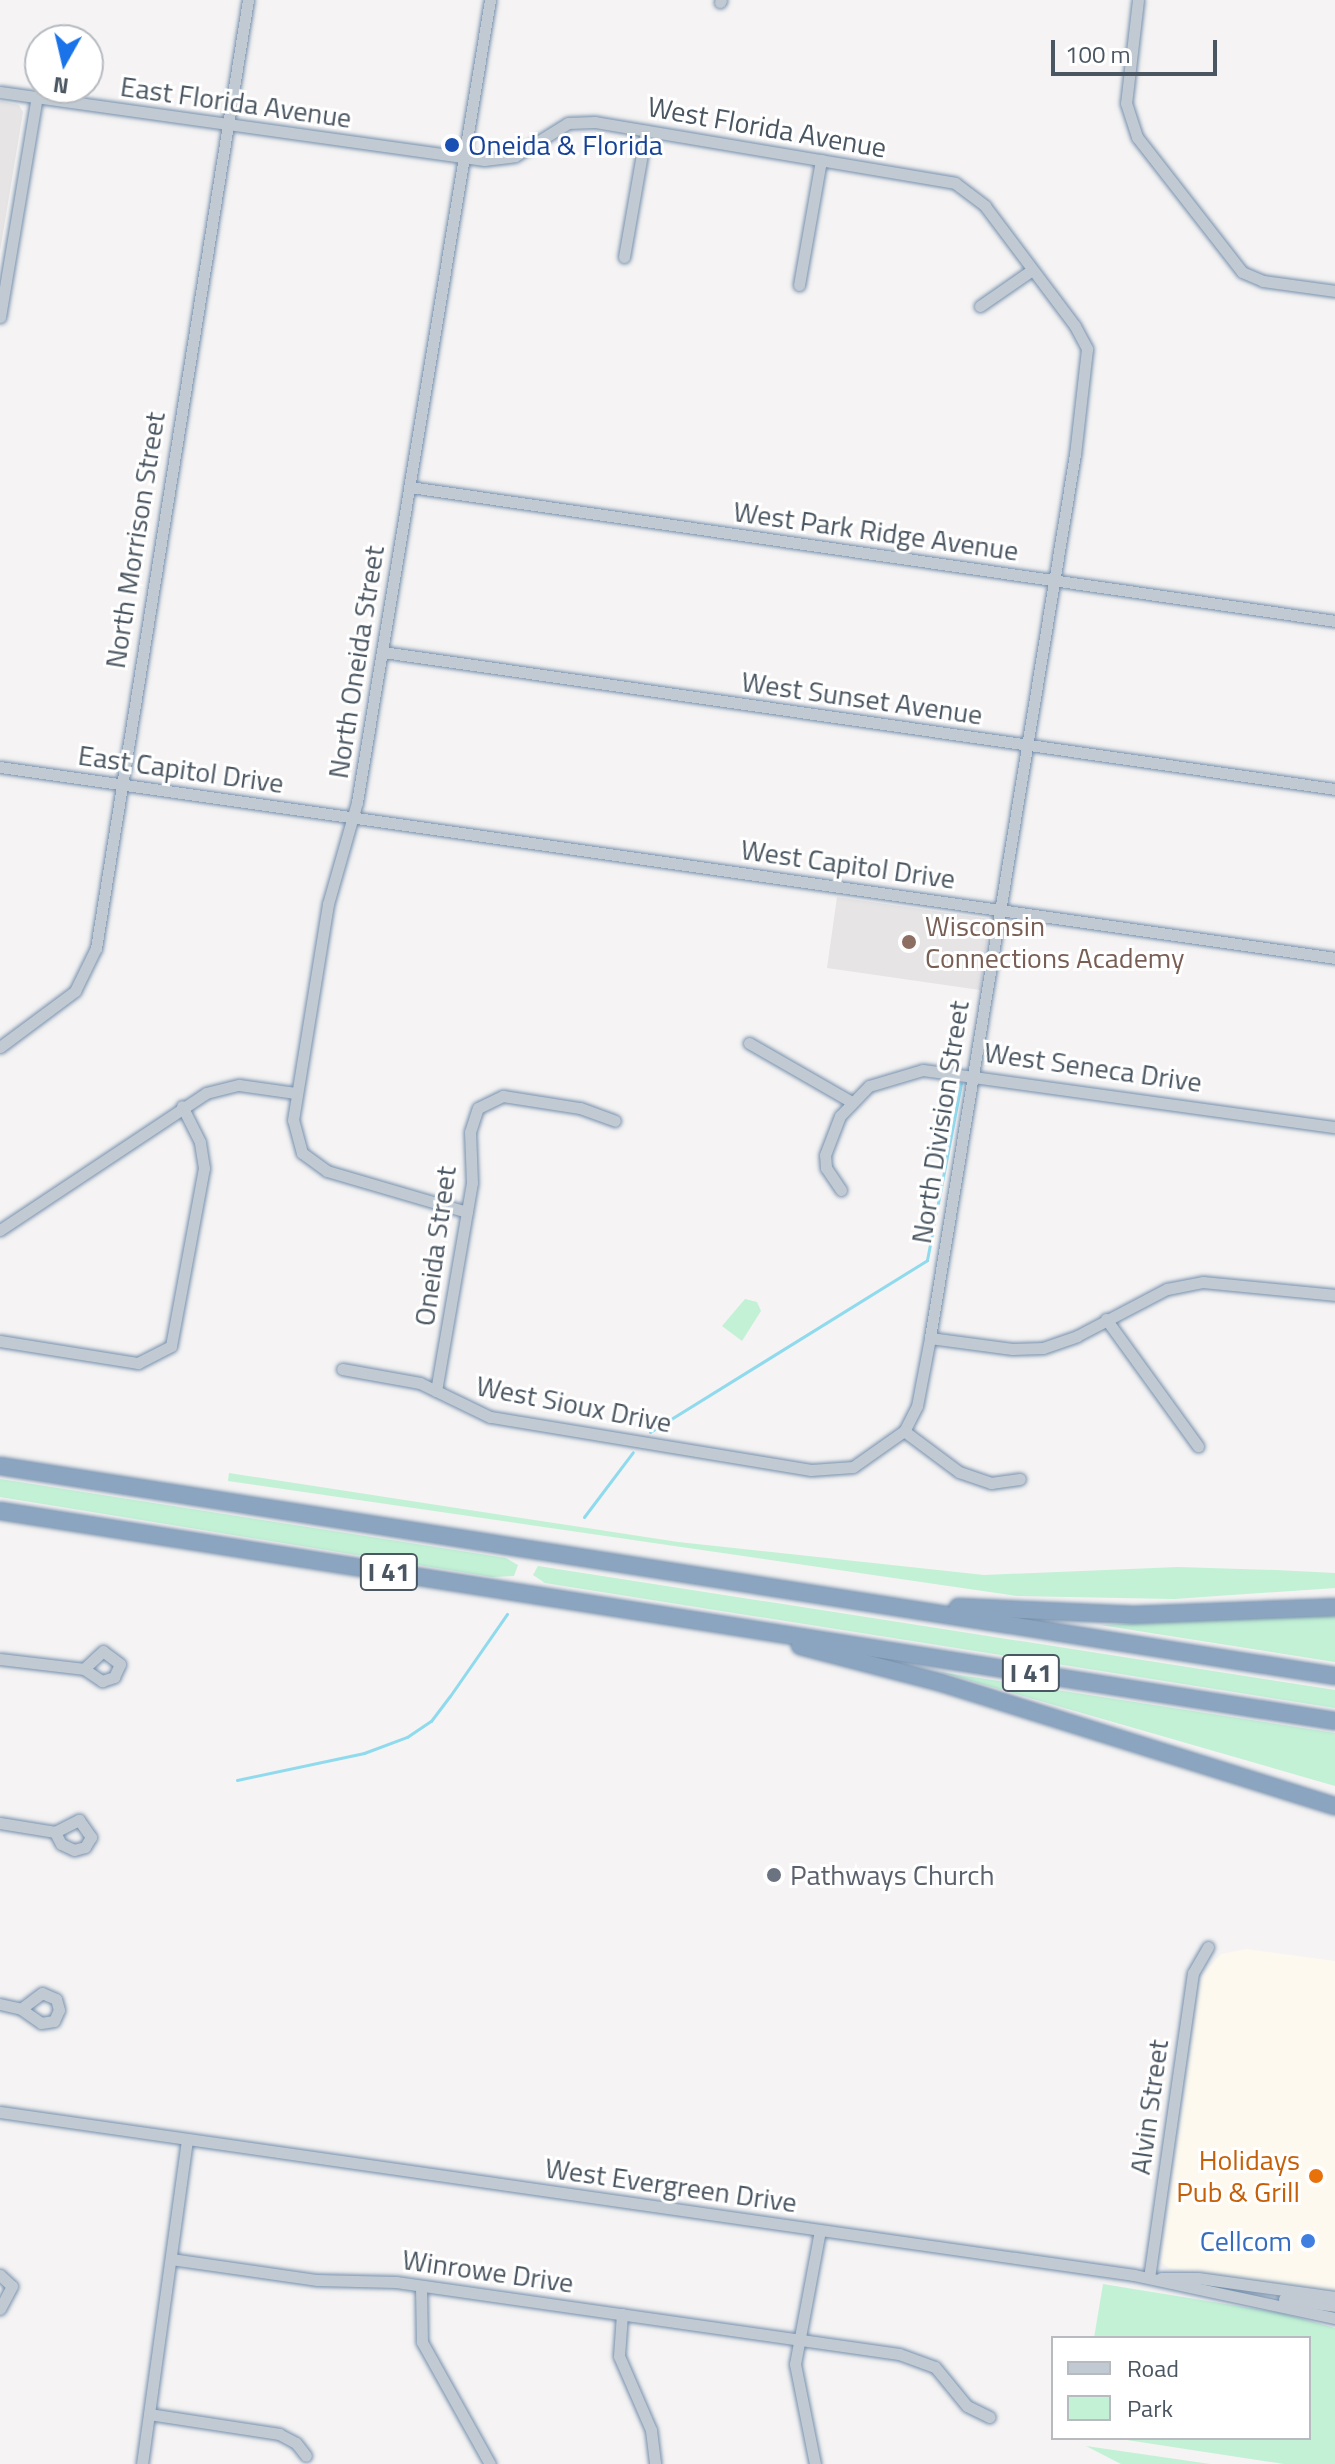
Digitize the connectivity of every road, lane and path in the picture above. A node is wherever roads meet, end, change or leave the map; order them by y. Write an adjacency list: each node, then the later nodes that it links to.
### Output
1 (248, 0): 8 (street, North Morrison Street)
2 (490, 0): 10 (street, North Oneida Street)
3 (1138, 0): 15 (street)
4 (0, 92): 5 (street, East Florida Avenue)
5 (24, 95)
6 (36, 104): 17 (street)
7 (85, 104): 8 (street, East Florida Avenue)
8 (228, 125): 10 (street, East Florida Avenue); 24 (street, North Morrison Street)
9 (646, 131): 10 (street, West Florida Avenue); 11 (street, West Florida Avenue); 12 (street)
10 (464, 159): 18 (street, North Oneida Street)
11 (821, 160): 13 (street, West Florida Avenue); 14 (street)
12 (624, 257)
13 (1032, 270): 16 (street); 19 (street, West Florida Avenue)
14 (799, 285)
15 (1335, 291)
16 (980, 306)
17 (0, 317)
18 (410, 487): 19 (street, West Park Ridge Avenue); 21 (street, North Oneida Street)
19 (1054, 581): 20 (street, West Park Ridge Avenue); 22 (street, North Division Street)
20 (1335, 621)
21 (383, 652): 22 (street, West Sunset Avenue); 26 (street, North Oneida Street)
22 (1026, 745): 25 (street, West Sunset Avenue); 27 (street, North Division Street)
23 (0, 767): 24 (street, East Capitol Drive)
24 (119, 784): 26 (street, East Capitol Drive); 30 (street, North Morrison Street)
25 (1335, 789)
26 (355, 818): 27 (street, West Capitol Drive); 32 (street, North Oneida Street)
27 (998, 910): 28 (street, West Capitol Drive); 31 (street, North Division Street)
28 (1335, 958)
29 (749, 1043): 33 (street)
30 (0, 1047)
31 (973, 1074): 33 (street, West Seneca Drive); 36 (street, West Seneca Drive); 42 (street, North Division Street)
32 (295, 1093): 34 (street); 38 (street, North Oneida Street)
33 (850, 1101): 37 (street)
34 (182, 1106): 39 (street); 43 (street)
35 (615, 1121): 38 (street, Oneida Street)
36 (1335, 1127)
37 (841, 1190)
38 (467, 1212): 45 (street, Oneida Street)
39 (0, 1230)
40 (1335, 1295): 41 (street)
41 (1106, 1319): 42 (street); 47 (street)
42 (930, 1338): 46 (street, North Division Street)
43 (0, 1341)
44 (342, 1369): 45 (street, West Sioux Drive)
45 (436, 1391): 46 (street, West Sioux Drive)
46 (904, 1431): 49 (street)
47 (1198, 1446)
48 (0, 1466): 51 (highway, I 41)
49 (1020, 1479)
50 (0, 1511): 53 (highway, I 41)
51 (890, 1607): 52 (highway); 56 (highway, I 41)
52 (1335, 1607)
53 (726, 1624): 57 (highway, I 41); 58 (highway)
54 (0, 1659): 55 (street)
55 (84, 1669)
56 (1335, 1676)
57 (1335, 1721)
58 (1335, 1806)
59 (0, 1823): 60 (street)
60 (55, 1832)
61 (1208, 1947): 69 (street, Alvin Street)
62 (0, 2004): 63 (street)
63 (21, 2009)
64 (0, 2112): 65 (street, West Evergreen Drive)
65 (187, 2139): 66 (street, West Evergreen Drive); 67 (street)
66 (820, 2231): 69 (street, West Evergreen Drive); 77 (street)
67 (171, 2259): 70 (street, Winrowe Drive); 78 (street)
68 (0, 2275): 74 (street)
69 (1149, 2278): 71 (street, West Evergreen Drive); 72 (street, West Evergreen Drive)
70 (421, 2286): 75 (street, Winrowe Drive); 82 (street)
71 (1335, 2297)
72 (1244, 2299): 73 (street); 76 (street, West Evergreen Drive)
73 (1335, 2306)
74 (0, 2309)
75 (622, 2314): 77 (street, Winrowe Drive); 83 (street)
76 (1335, 2318)
77 (797, 2339): 79 (street, Winrowe Drive); 84 (street)
78 (149, 2414): 80 (street); 81 (street)
79 (990, 2417)
80 (306, 2456)
81 (142, 2464)
82 (490, 2464)
83 (655, 2464)
84 (815, 2464)

